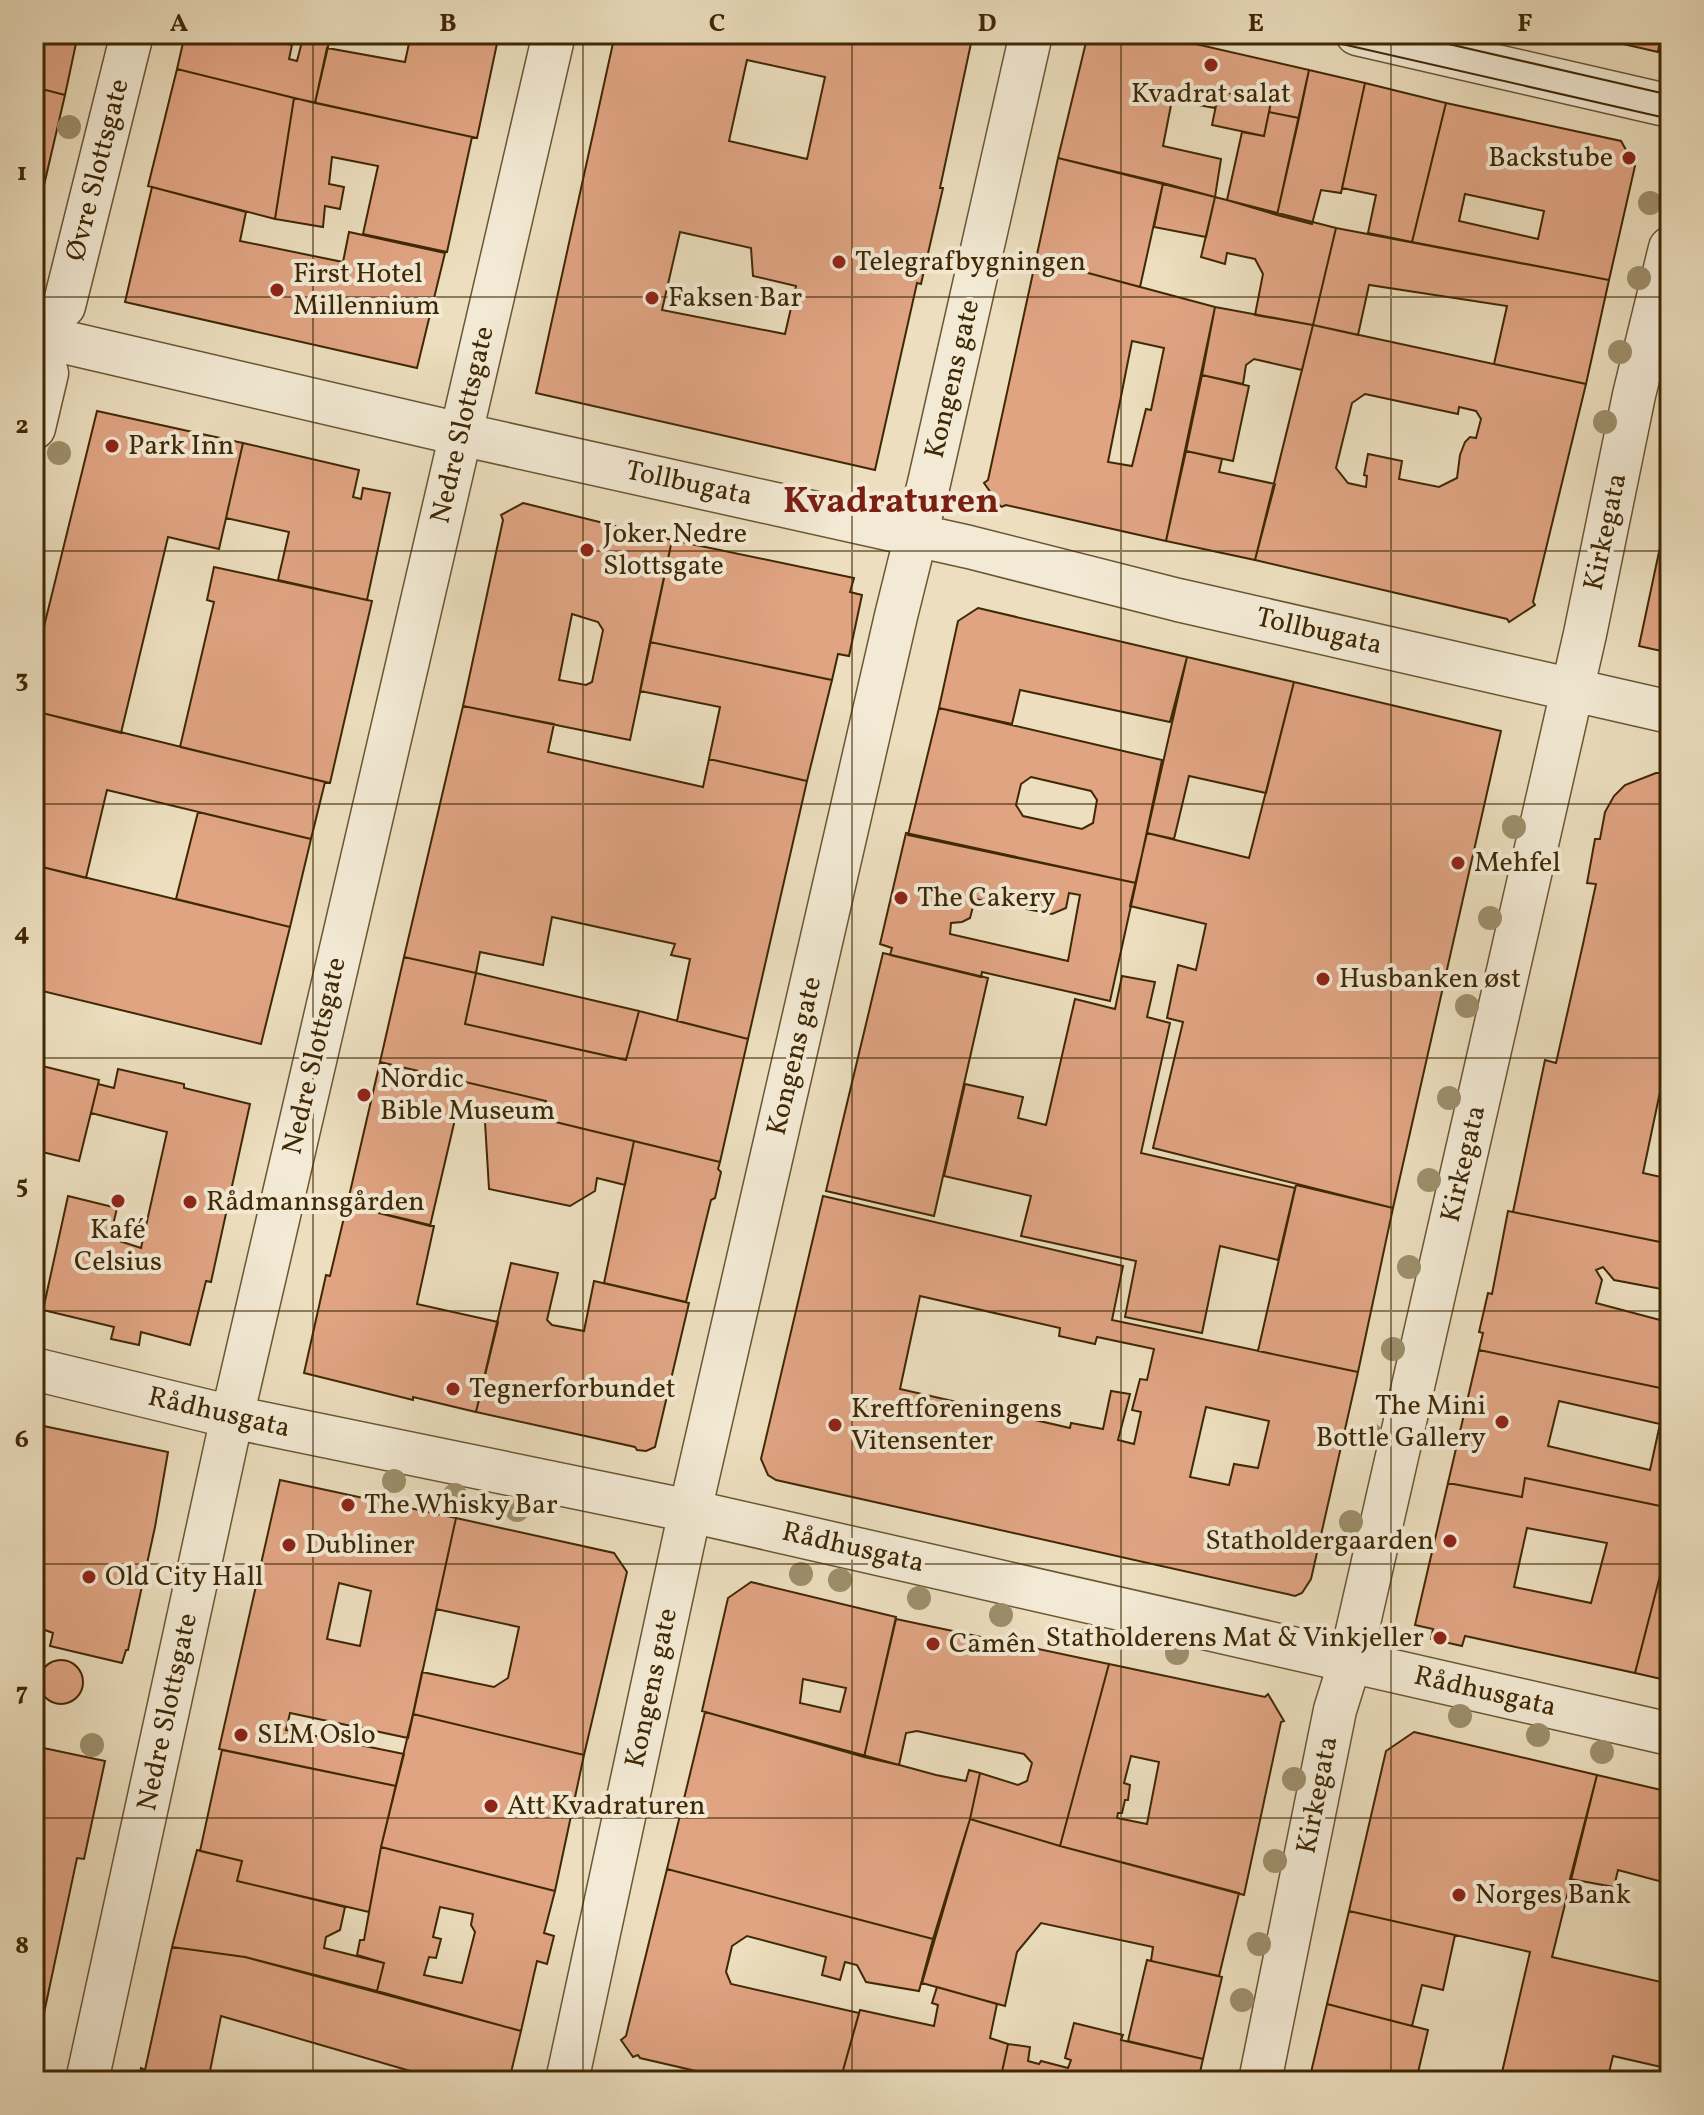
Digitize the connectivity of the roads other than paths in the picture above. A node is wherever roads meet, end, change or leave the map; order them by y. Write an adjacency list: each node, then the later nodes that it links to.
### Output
1 (132, 34): 7 (street, Øvre Slottsgate)
2 (554, 34): 10 (street, Nedre Slottsgate)
3 (1031, 34): 11 (street, Kongens gate)
4 (1357, 34): 5 (street)
5 (1670, 106)
6 (1670, 248): 12 (street, Kirkegata)
7 (64, 306)
8 (41, 354): 9 (street); 10 (street, Tollbugata)
9 (34, 428)
10 (460, 434): 11 (street, Tollbugata); 15 (street, Nedre Slottsgate)
11 (917, 536): 12 (street, Tollbugata); 16 (street, Kongens gate)
12 (1572, 688): 13 (street, Tollbugata); 17 (street, Kirkegata)
13 (1670, 712)
14 (34, 1369): 15 (street, Rådhusgata)
15 (232, 1417): 16 (street, Rådhusgata); 20 (street, Nedre Slottsgate)
16 (690, 1511): 17 (street, Rådhusgata); 19 (street, Kongens gate)
17 (1350, 1662): 18 (street, Rådhusgata); 21 (street, Kirkegata)
18 (1670, 1734)
19 (579, 2078)
20 (87, 2081)
21 (1260, 2081)

